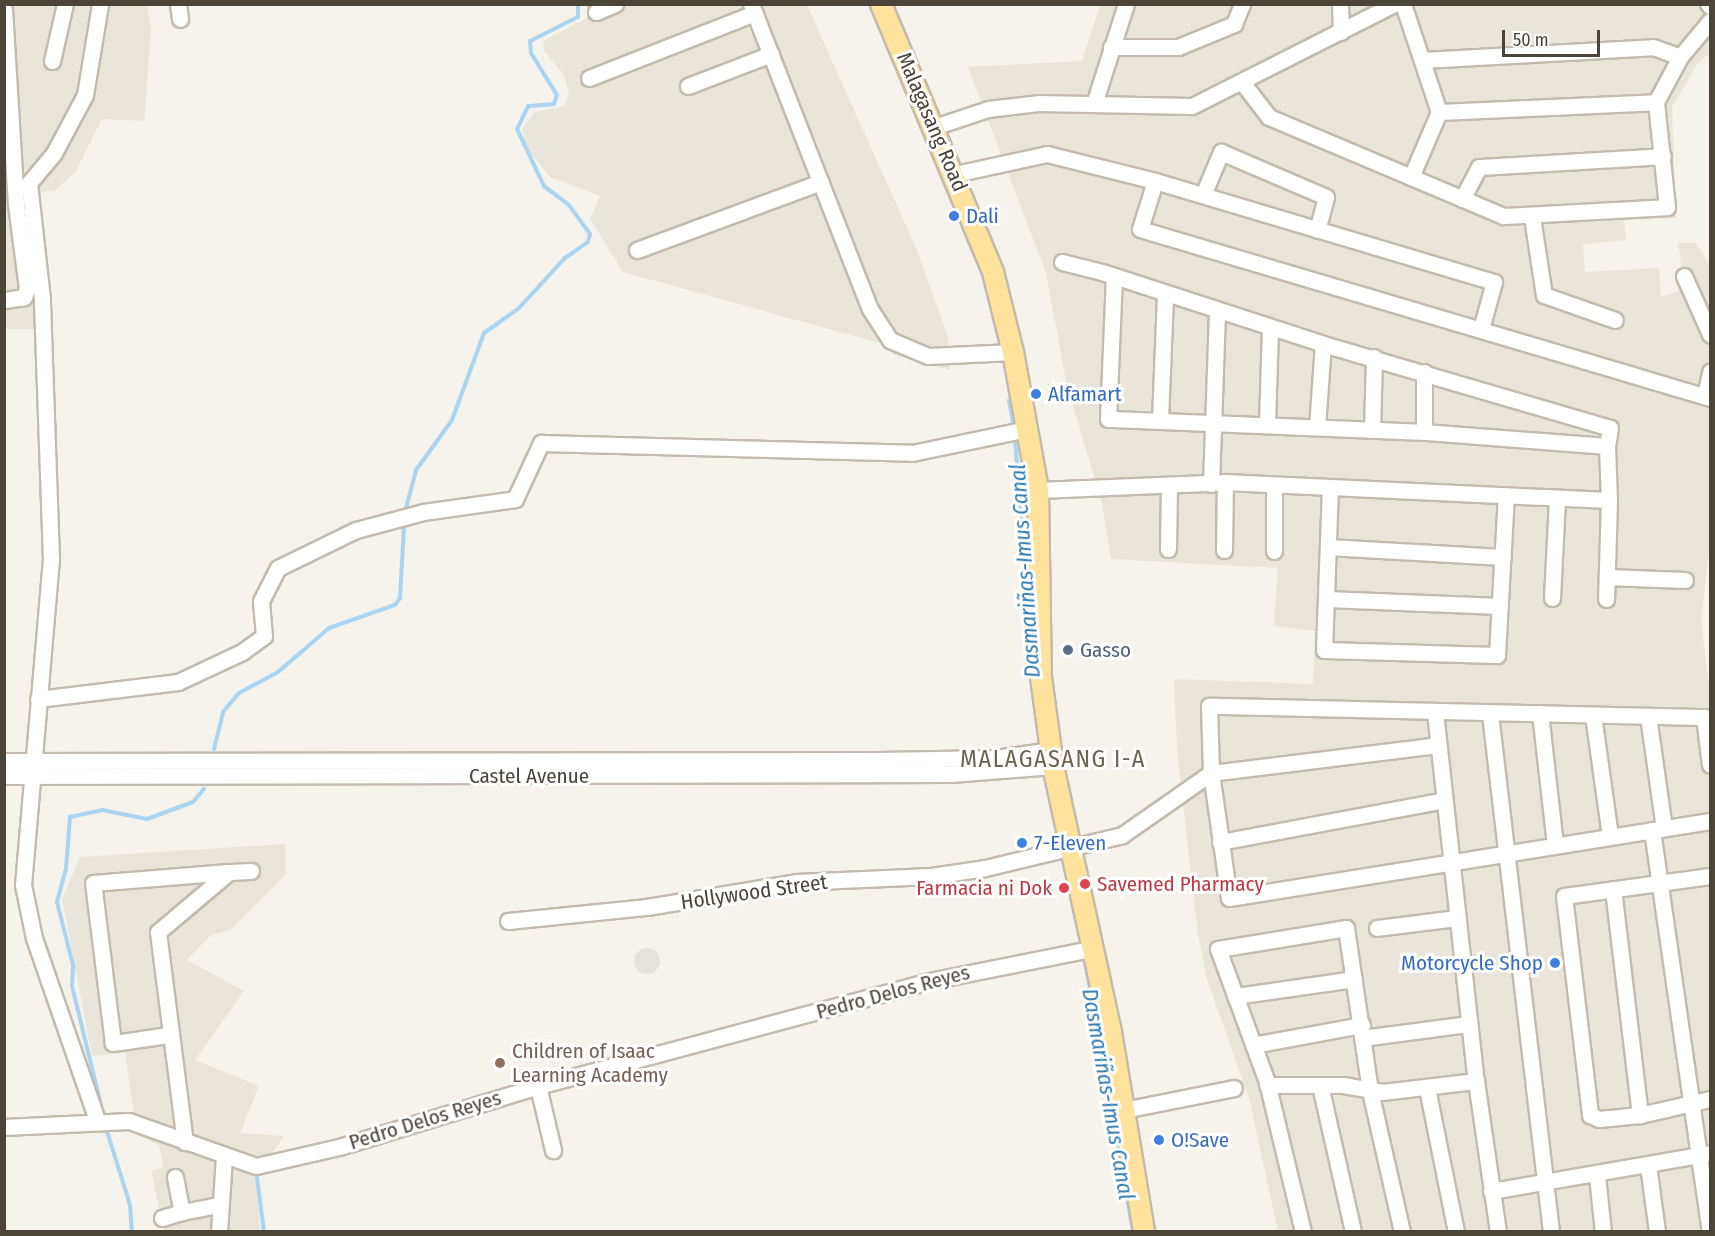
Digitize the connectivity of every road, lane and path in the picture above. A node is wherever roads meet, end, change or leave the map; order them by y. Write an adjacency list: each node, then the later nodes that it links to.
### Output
1 (65, 4): 19 (street)
2 (100, 4): 80 (street)
3 (615, 4): 12 (street)
4 (881, 4): 26 (main road, Malagasang Road)
5 (1126, 4): 15 (street)
6 (1242, 4): 15 (street)
7 (1340, 4): 14 (street)
8 (1394, 4): 14 (street)
9 (1403, 4): 18 (street)
10 (4, 9): 41 (street)
11 (753, 9): 16 (street); 20 (street)
12 (596, 12)
13 (1710, 21): 17 (street)
14 (1341, 32): 21 (street)
15 (1111, 47): 24 (street)
16 (771, 54): 22 (street); 31 (street)
17 (1680, 57): 18 (street); 23 (street)
18 (1423, 60): 25 (street)
19 (52, 61)
20 (589, 78)
21 (1242, 82): 24 (street); 29 (street)
22 (688, 86)
23 (1656, 102): 25 (street); 27 (street)
24 (1094, 104): 26 (street)
25 (1438, 112): 29 (street)
26 (934, 127): 28 (main road, Malagasang Road)
27 (1663, 156): 33 (street); 34 (street)
28 (955, 174): 30 (street); 48 (main road, Malagasang Road)
29 (1412, 177): 33 (street)
30 (1155, 181): 32 (street); 45 (street)
31 (821, 182): 36 (street); 48 (street)
32 (1203, 195): 35 (street); 35 (street)
33 (1462, 199): 34 (street)
34 (1532, 217): 43 (street)
35 (1317, 230): 45 (street)
36 (637, 250)
37 (1062, 262): 38 (street)
38 (1114, 276): 40 (street); 53 (street)
39 (1684, 276): 46 (street)
40 (1165, 295): 42 (street); 53 (street)
41 (4, 300)
42 (1217, 310): 44 (street); 54 (street)
43 (1615, 320)
44 (1270, 327): 47 (street); 55 (street)
45 (1481, 329): 52 (street)
46 (1710, 334)
47 (1323, 344): 49 (street); 56 (street)
48 (1013, 352): 57 (main road, Malagasang Road)
49 (1374, 357): 50 (street); 58 (street)
50 (1424, 372): 59 (street); 60 (street)
51 (1710, 372): 52 (street)
52 (1708, 397)
53 (1160, 420): 54 (street)
54 (1213, 424): 55 (street); 61 (street)
55 (1267, 424): 56 (street)
56 (1317, 427): 58 (street)
57 (1027, 429): 65 (main road, Malagasang Road); 80 (street)
58 (1372, 430): 59 (street)
59 (1424, 432): 60 (street)
60 (1607, 446): 68 (street)
61 (1218, 483): 62 (street); 64 (street); 71 (street)
62 (1274, 485): 63 (street); 72 (street)
63 (1330, 487): 66 (street); 69 (street)
64 (1169, 488): 65 (street); 70 (street)
65 (1038, 490): 88 (main road, Malagasang Road)
66 (1506, 495): 67 (street); 73 (street)
67 (1557, 498): 68 (street); 76 (street)
68 (1609, 500): 74 (street)
69 (1328, 547): 73 (street); 77 (street)
70 (1168, 549)
71 (1224, 550)
72 (1274, 551)
73 (1503, 558): 79 (street)
74 (1607, 577): 75 (street); 78 (street)
75 (1685, 580)
76 (1552, 598)
77 (1326, 599): 79 (street); 79 (street)
78 (1606, 599)
79 (1500, 606)
80 (38, 699): 91 (street)
81 (1435, 712): 83 (street); 87 (street); 92 (street)
82 (1540, 713): 83 (street); 84 (street); 100 (street)
83 (1490, 714): 101 (street)
84 (1593, 715): 85 (street); 97 (street)
85 (1648, 716): 86 (street); 96 (street)
86 (1707, 719): 90 (street)
87 (1438, 745): 92 (street); 94 (street)
88 (1052, 758): 91 (street, Castel Avenue); 99 (main road, Malagasang Road)
89 (4, 760): 91 (street, Castel Avenue)
90 (1710, 765)
91 (33, 768): 93 (street, Castel Avenue); 129 (street)
92 (1211, 773): 98 (street); 99 (street, Hollywood Street)
93 (4, 776)
94 (1444, 800): 98 (street); 102 (street)
95 (1710, 821): 96 (street)
96 (1658, 829): 97 (street); 106 (street)
97 (1610, 836): 100 (street)
98 (1220, 842): 102 (street)
99 (1069, 845): 109 (street, Hollywood Street); 111 (main road, Malagasang Road)
100 (1555, 845): 101 (street)
101 (1506, 853): 102 (street); 138 (street)
102 (1451, 862): 108 (street)
103 (251, 871): 104 (street)
104 (229, 872): 116 (street); 116 (street)
105 (1710, 876): 106 (street)
106 (1662, 882): 107 (street); 126 (street)
107 (1613, 889): 128 (street); 128 (street)
108 (1457, 918): 110 (street); 114 (street)
109 (508, 921)
110 (1377, 928)
111 (1089, 948): 120 (street, Pedro Delos Reyes); 127 (main road, Malagasang Road)
112 (1354, 979): 113 (street); 113 (street); 115 (street)
113 (1235, 996): 117 (street)
114 (1469, 1024): 115 (street); 118 (street)
115 (1362, 1031): 117 (street); 124 (street)
116 (168, 1035): 131 (street)
117 (1253, 1045): 121 (street)
118 (1476, 1081): 123 (street); 139 (street)
119 (1320, 1085): 121 (street); 124 (street); 146 (street)
120 (538, 1086): 132 (street); 134 (street, Pedro Delos Reyes)
121 (1267, 1086): 145 (street)
122 (1234, 1088): 127 (street)
123 (1427, 1088): 124 (street); 148 (street)
124 (1370, 1091): 147 (street)
125 (1710, 1100): 126 (street)
126 (1693, 1103): 128 (street); 133 (street)
127 (1124, 1110): 144 (main road, Malagasang Road)
128 (1640, 1115)
129 (97, 1120): 130 (street, Pedro Delos Reyes); 131 (street, Pedro Delos Reyes)
130 (4, 1127)
131 (185, 1142): 134 (street, Pedro Delos Reyes)
132 (553, 1150)
133 (1705, 1154): 135 (street); 153 (street)
134 (224, 1157): 140 (street)
135 (1648, 1165): 136 (street); 152 (street)
136 (1597, 1176): 138 (street); 151 (street)
137 (175, 1177): 141 (street)
138 (1544, 1185): 139 (street); 150 (street)
139 (1491, 1191): 149 (street)
140 (219, 1205): 141 (street); 143 (street)
141 (182, 1212): 142 (street)
142 (162, 1218)
143 (219, 1232)
144 (1144, 1232)
145 (1303, 1232)
146 (1353, 1232)
147 (1402, 1232)
148 (1456, 1232)
149 (1498, 1232)
150 (1551, 1232)
151 (1603, 1232)
152 (1657, 1232)
153 (1710, 1232)

